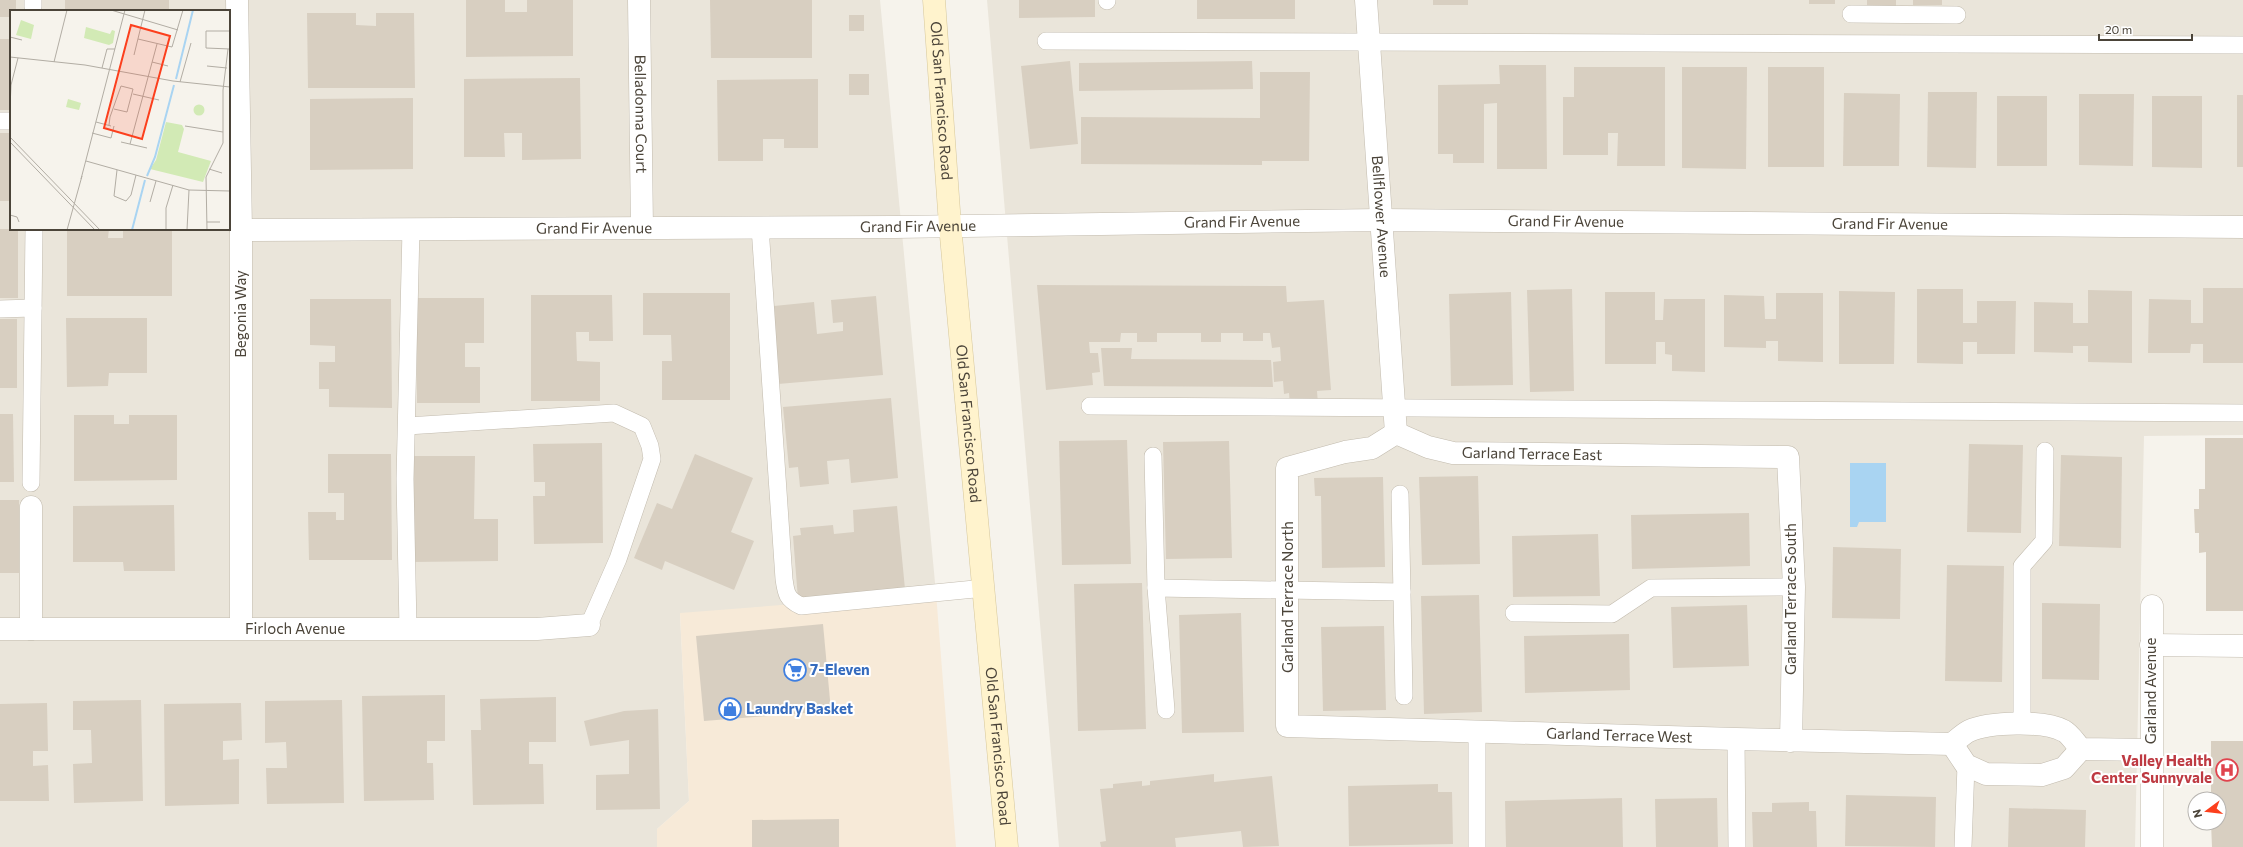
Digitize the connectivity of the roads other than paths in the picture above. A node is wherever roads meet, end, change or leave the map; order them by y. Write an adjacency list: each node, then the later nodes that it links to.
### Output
1 (237, 0): 17 (street, Begonia Way)
2 (639, 0): 14 (street, Belladonna Court)
3 (934, 0): 11 (main road, Old San Francisco Road)
4 (1366, 0): 8 (street, Bellflower Avenue)
5 (1851, 14): 6 (lane)
6 (1957, 15)
7 (1046, 41): 8 (lane)
8 (1369, 41): 9 (lane); 10 (street, Bellflower Avenue)
9 (2243, 44)
10 (1380, 220): 11 (street, Grand Fir Avenue); 13 (street, Grand Fir Avenue); 21 (street, Bellflower Avenue)
11 (950, 225): 12 (street, Grand Fir Avenue); 32 (main road, Old San Francisco Road)
12 (760, 227): 14 (street, Grand Fir Avenue); 32 (lane)
13 (2243, 227)
14 (642, 228): 15 (street, Grand Fir Avenue)
15 (411, 229): 17 (street, Grand Fir Avenue); 23 (lane)
16 (34, 230): 19 (lane)
17 (240, 230): 39 (street, Begonia Way)
18 (0, 308): 19 (lane)
19 (33, 308): 28 (lane)
20 (1090, 406): 21 (lane)
21 (1394, 408): 22 (lane); 24 (street, Bellflower Avenue)
22 (2243, 414)
23 (407, 426): 38 (lane); 40 (lane)
24 (1396, 433): 27 (street, Garland Terrace East); 34 (street, Garland Terrace North)
25 (2045, 451): 47 (lane)
26 (1153, 456): 33 (lane)
27 (1788, 457): 31 (street, Garland Terrace South)
28 (31, 483)
29 (1400, 494): 35 (lane)
30 (31, 507): 42 (street)
31 (1794, 587): 37 (lane); 51 (street, Garland Terrace South)
32 (985, 588): 56 (main road, Old San Francisco Road)
33 (1156, 588): 34 (lane); 46 (lane)
34 (1288, 590): 35 (lane); 48 (street, Garland Terrace North)
35 (1402, 592): 45 (lane)
36 (2152, 606): 43 (street, Garland Avenue)
37 (1514, 613)
38 (589, 625): 40 (street, Firloch Avenue)
39 (241, 627): 40 (street, Firloch Avenue); 42 (street, Firloch Avenue)
40 (408, 628)
41 (0, 629): 42 (street, Firloch Avenue)
42 (31, 629)
43 (2151, 645): 44 (street); 54 (street, Garland Avenue)
44 (2243, 646)
45 (1404, 696)
46 (1166, 710)
47 (2022, 724): 52 (street); 53 (street)
48 (1287, 726): 49 (street, Garland Terrace West)
49 (1477, 732): 50 (street, Garland Terrace West); 57 (lane)
50 (1736, 739): 51 (street, Garland Terrace West); 58 (lane)
51 (1791, 741): 52 (street, Garland Terrace West)
52 (1952, 744): 55 (street)
53 (2080, 749): 54 (street); 55 (street)
54 (2151, 750): 60 (street, Garland Avenue)
55 (1966, 765): 59 (lane)
56 (1007, 847)
57 (1477, 847)
58 (1737, 847)
59 (1963, 847)
60 (2152, 847)

